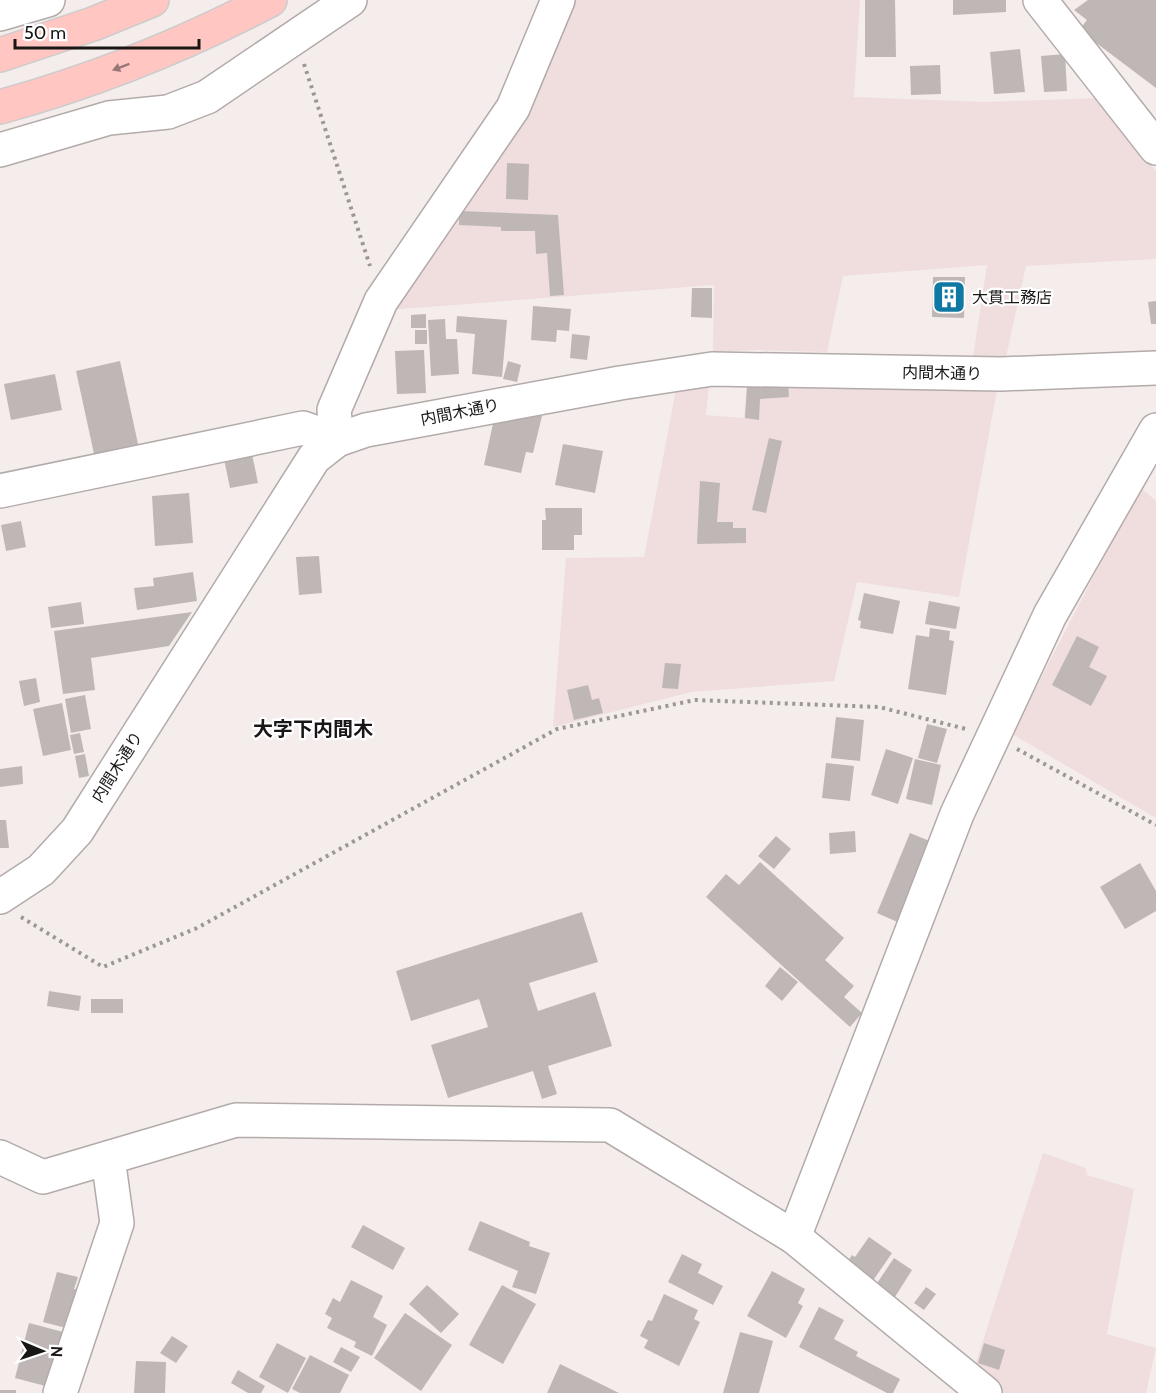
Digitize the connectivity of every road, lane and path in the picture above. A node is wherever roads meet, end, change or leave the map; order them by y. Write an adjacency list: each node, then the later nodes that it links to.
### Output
1 (48, 0): 7 (street)
2 (152, 0): 9 (highway)
3 (270, 0): 10 (highway, one-way to 10)
4 (350, 0): 8 (street)
5 (558, 0): 13 (street)
6 (1040, 0): 11 (street)
7 (0, 15)
8 (295, 36): 12 (street); 13 (path)
9 (0, 55)
10 (0, 107)
11 (1156, 148)
12 (0, 150)
13 (381, 300): 16 (street)
14 (1156, 368): 16 (street, 内間木通り)
15 (1156, 430): 18 (street)
16 (338, 440): 17 (street); 20 (street, 内間木通り)
17 (0, 491)
18 (993, 736): 19 (path); 20 (path); 23 (street)
19 (1156, 825)
20 (9, 906)
21 (0, 1157): 22 (street)
22 (108, 1158): 23 (street); 24 (street)
23 (794, 1237): 25 (street)
24 (60, 1393)
25 (985, 1393)

